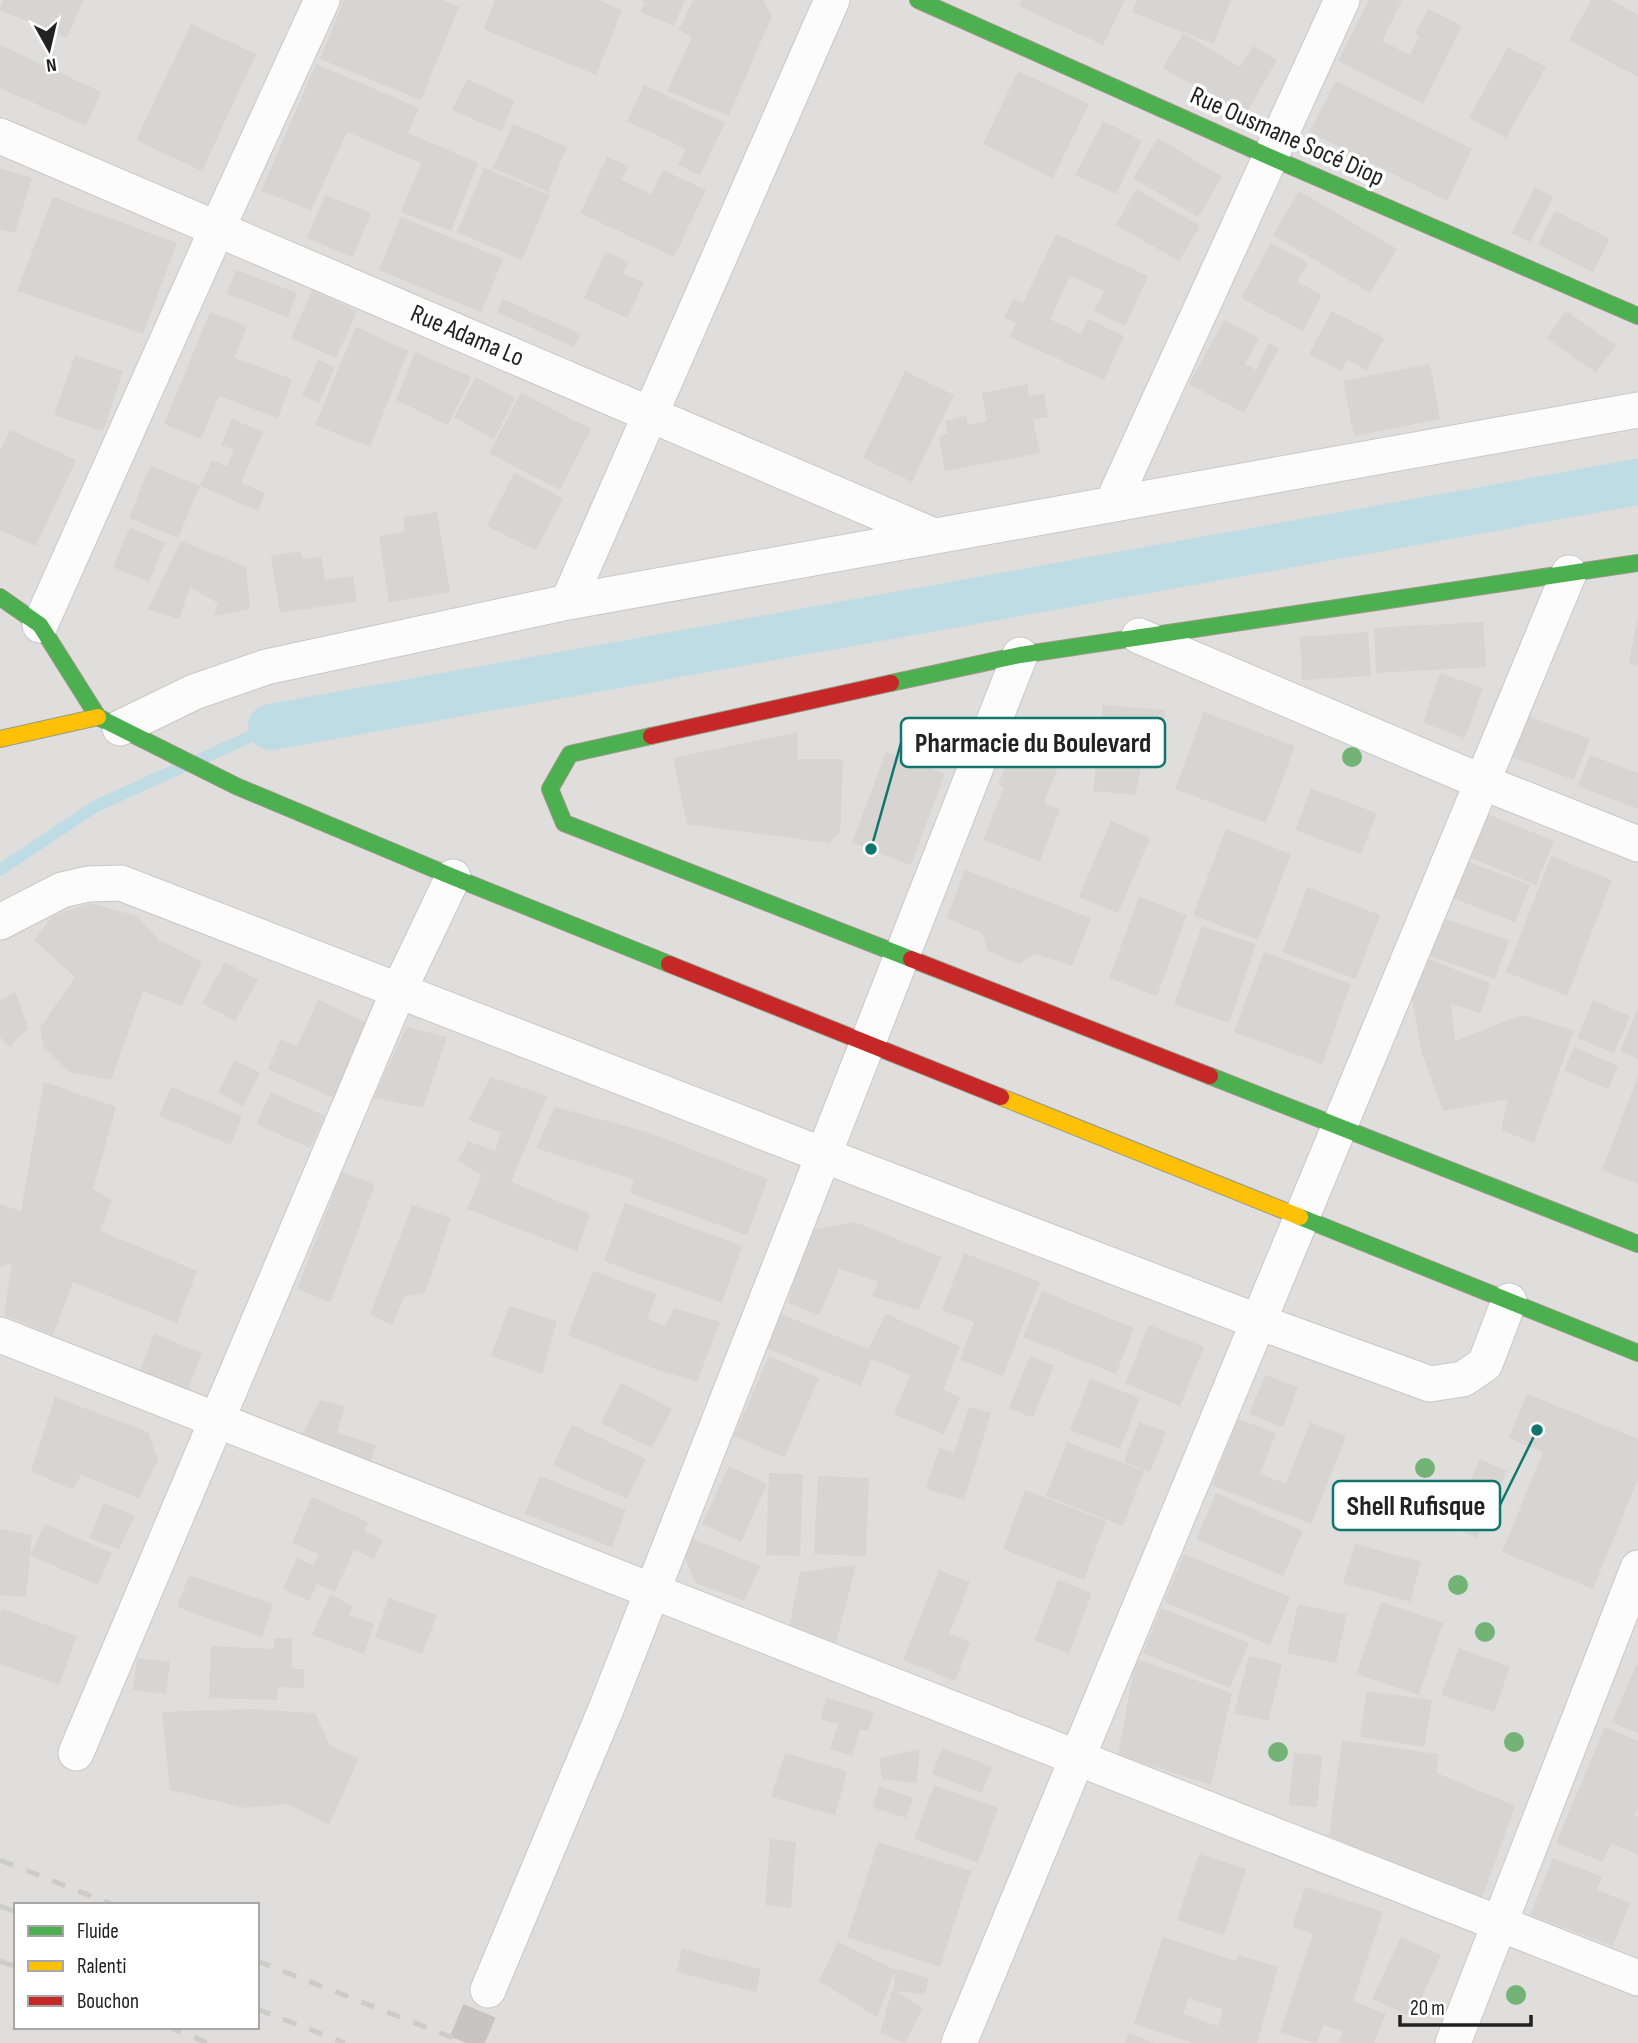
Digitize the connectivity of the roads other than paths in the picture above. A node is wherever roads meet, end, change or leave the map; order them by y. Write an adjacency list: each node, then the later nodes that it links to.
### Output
1 (322, 0): 7 (street)
2 (832, 0): 10 (street)
3 (918, 0): 6 (main road, Rue Ousmane Socé Diop)
4 (1342, 0): 6 (street)
5 (0, 136): 7 (street, Rue Adama Lo)
6 (1270, 157): 8 (main road, Rue Ousmane Socé Diop); 11 (street)
7 (217, 229): 10 (street, Rue Adama Lo); 17 (street)
8 (1638, 316)
9 (1638, 410): 11 (street)
10 (650, 415): 12 (street, Rue Adama Lo); 16 (street)
11 (1112, 504): 12 (street)
12 (934, 536): 16 (street)
13 (1638, 563): 14 (main road)
14 (1569, 573): 18 (main road); 22 (street)
15 (0, 597): 17 (main road)
16 (568, 603): 20 (street)
17 (40, 625): 20 (main road)
18 (1139, 636): 19 (main road); 22 (street)
19 (1020, 655): 26 (street); 26 (main road)
20 (120, 728): 21 (main road); 24 (main road)
21 (0, 739)
22 (1482, 782): 23 (street); 29 (street)
23 (1638, 844)
24 (453, 877): 27 (street); 28 (main road)
25 (0, 922): 27 (street)
26 (901, 956): 28 (street); 29 (main road)
27 (398, 992): 30 (street); 37 (street)
28 (868, 1042): 30 (street); 31 (main road)
29 (1339, 1128): 31 (street); 32 (main road)
30 (823, 1155): 34 (street); 39 (street)
31 (1302, 1217): 33 (main road); 34 (street)
32 (1638, 1244)
33 (1509, 1301): 34 (street); 36 (main road)
34 (1259, 1322): 41 (street)
35 (0, 1335): 37 (street)
36 (1638, 1353)
37 (217, 1420): 39 (street); 40 (street)
38 (1638, 1569): 42 (street)
39 (652, 1591): 41 (street); 44 (street)
40 (76, 1752)
41 (1077, 1758): 42 (street); 45 (street)
42 (1499, 1924): 43 (street); 46 (street)
43 (1638, 1978)
44 (488, 1990)
45 (959, 2043)
46 (1453, 2043)

